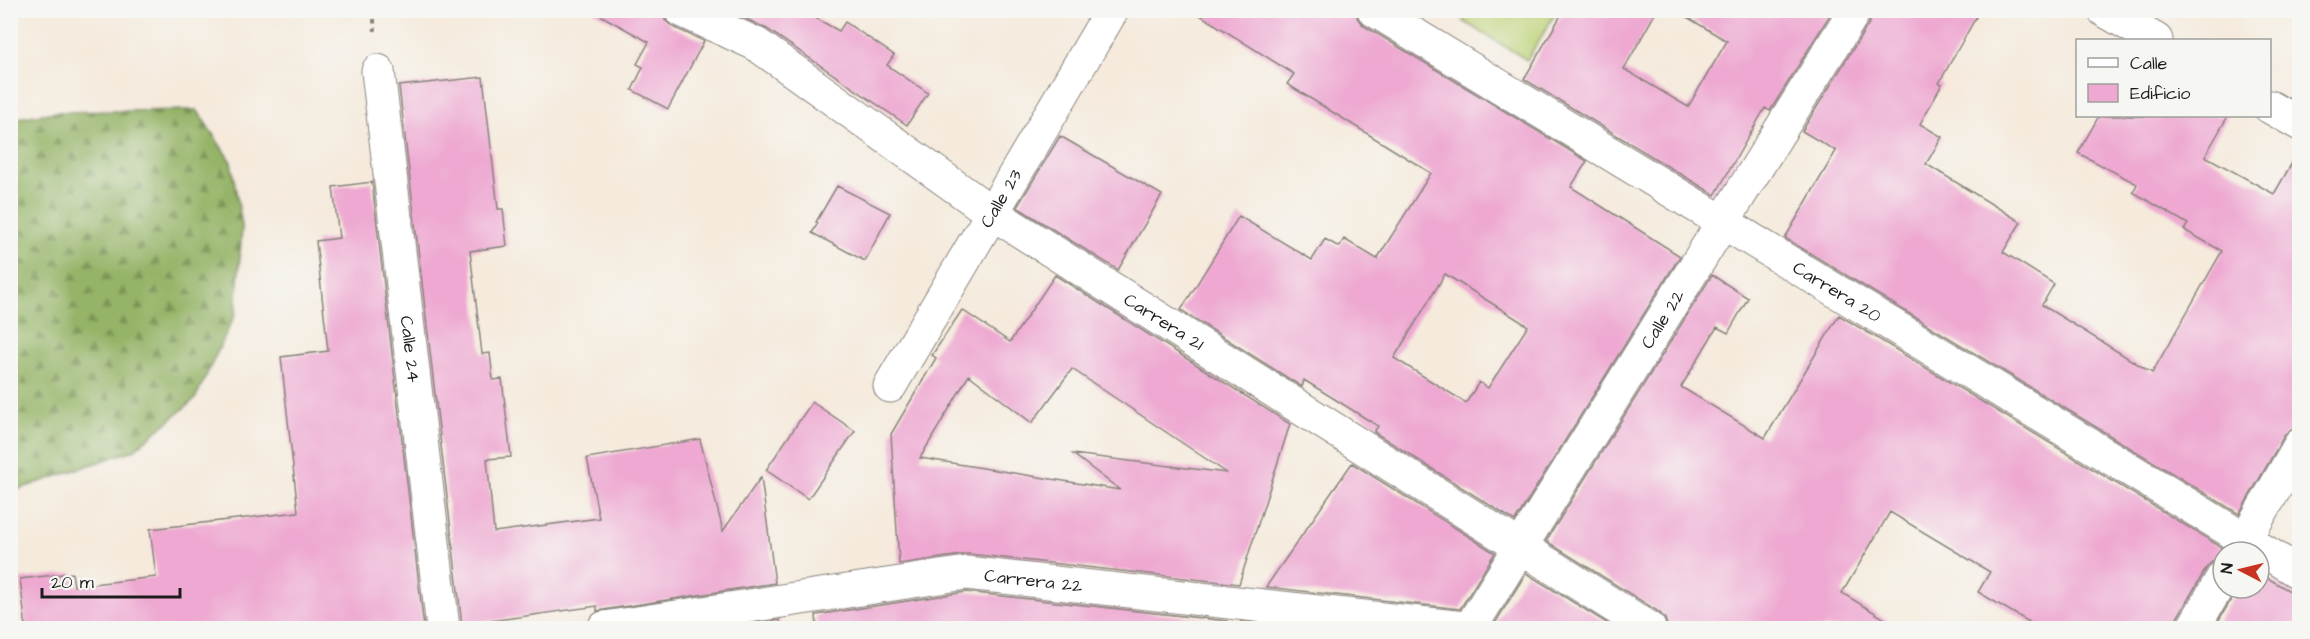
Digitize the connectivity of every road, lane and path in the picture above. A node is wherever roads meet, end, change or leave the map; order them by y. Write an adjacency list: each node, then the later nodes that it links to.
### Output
1 (681, 10): 10 (street, Carrera 21)
2 (1112, 10): 10 (street, Calle 23)
3 (1374, 10): 11 (street, Carrera 20)
4 (1855, 10): 11 (street, Calle 22)
5 (2104, 10): 6 (street)
6 (2154, 39)
7 (378, 71): 20 (street, Calle 24)
8 (2271, 108): 9 (street)
9 (2300, 124)
10 (992, 213): 12 (street, Calle 23); 16 (street, Carrera 21)
11 (1723, 223): 14 (street, Carrera 20); 16 (street, Calle 22)
12 (890, 386)
13 (2300, 445): 15 (street)
14 (2231, 540)
15 (2245, 540)
16 (1521, 548): 23 (street, Calle 22); 24 (street, Carrera 21)
17 (2271, 560): 18 (street, Carrera 20)
18 (2300, 573)
19 (2211, 597): 25 (street)
20 (444, 628)
21 (604, 628): 22 (street, Carrera 22)
22 (1464, 628)
23 (1470, 628)
24 (1649, 628)
25 (2193, 628)

